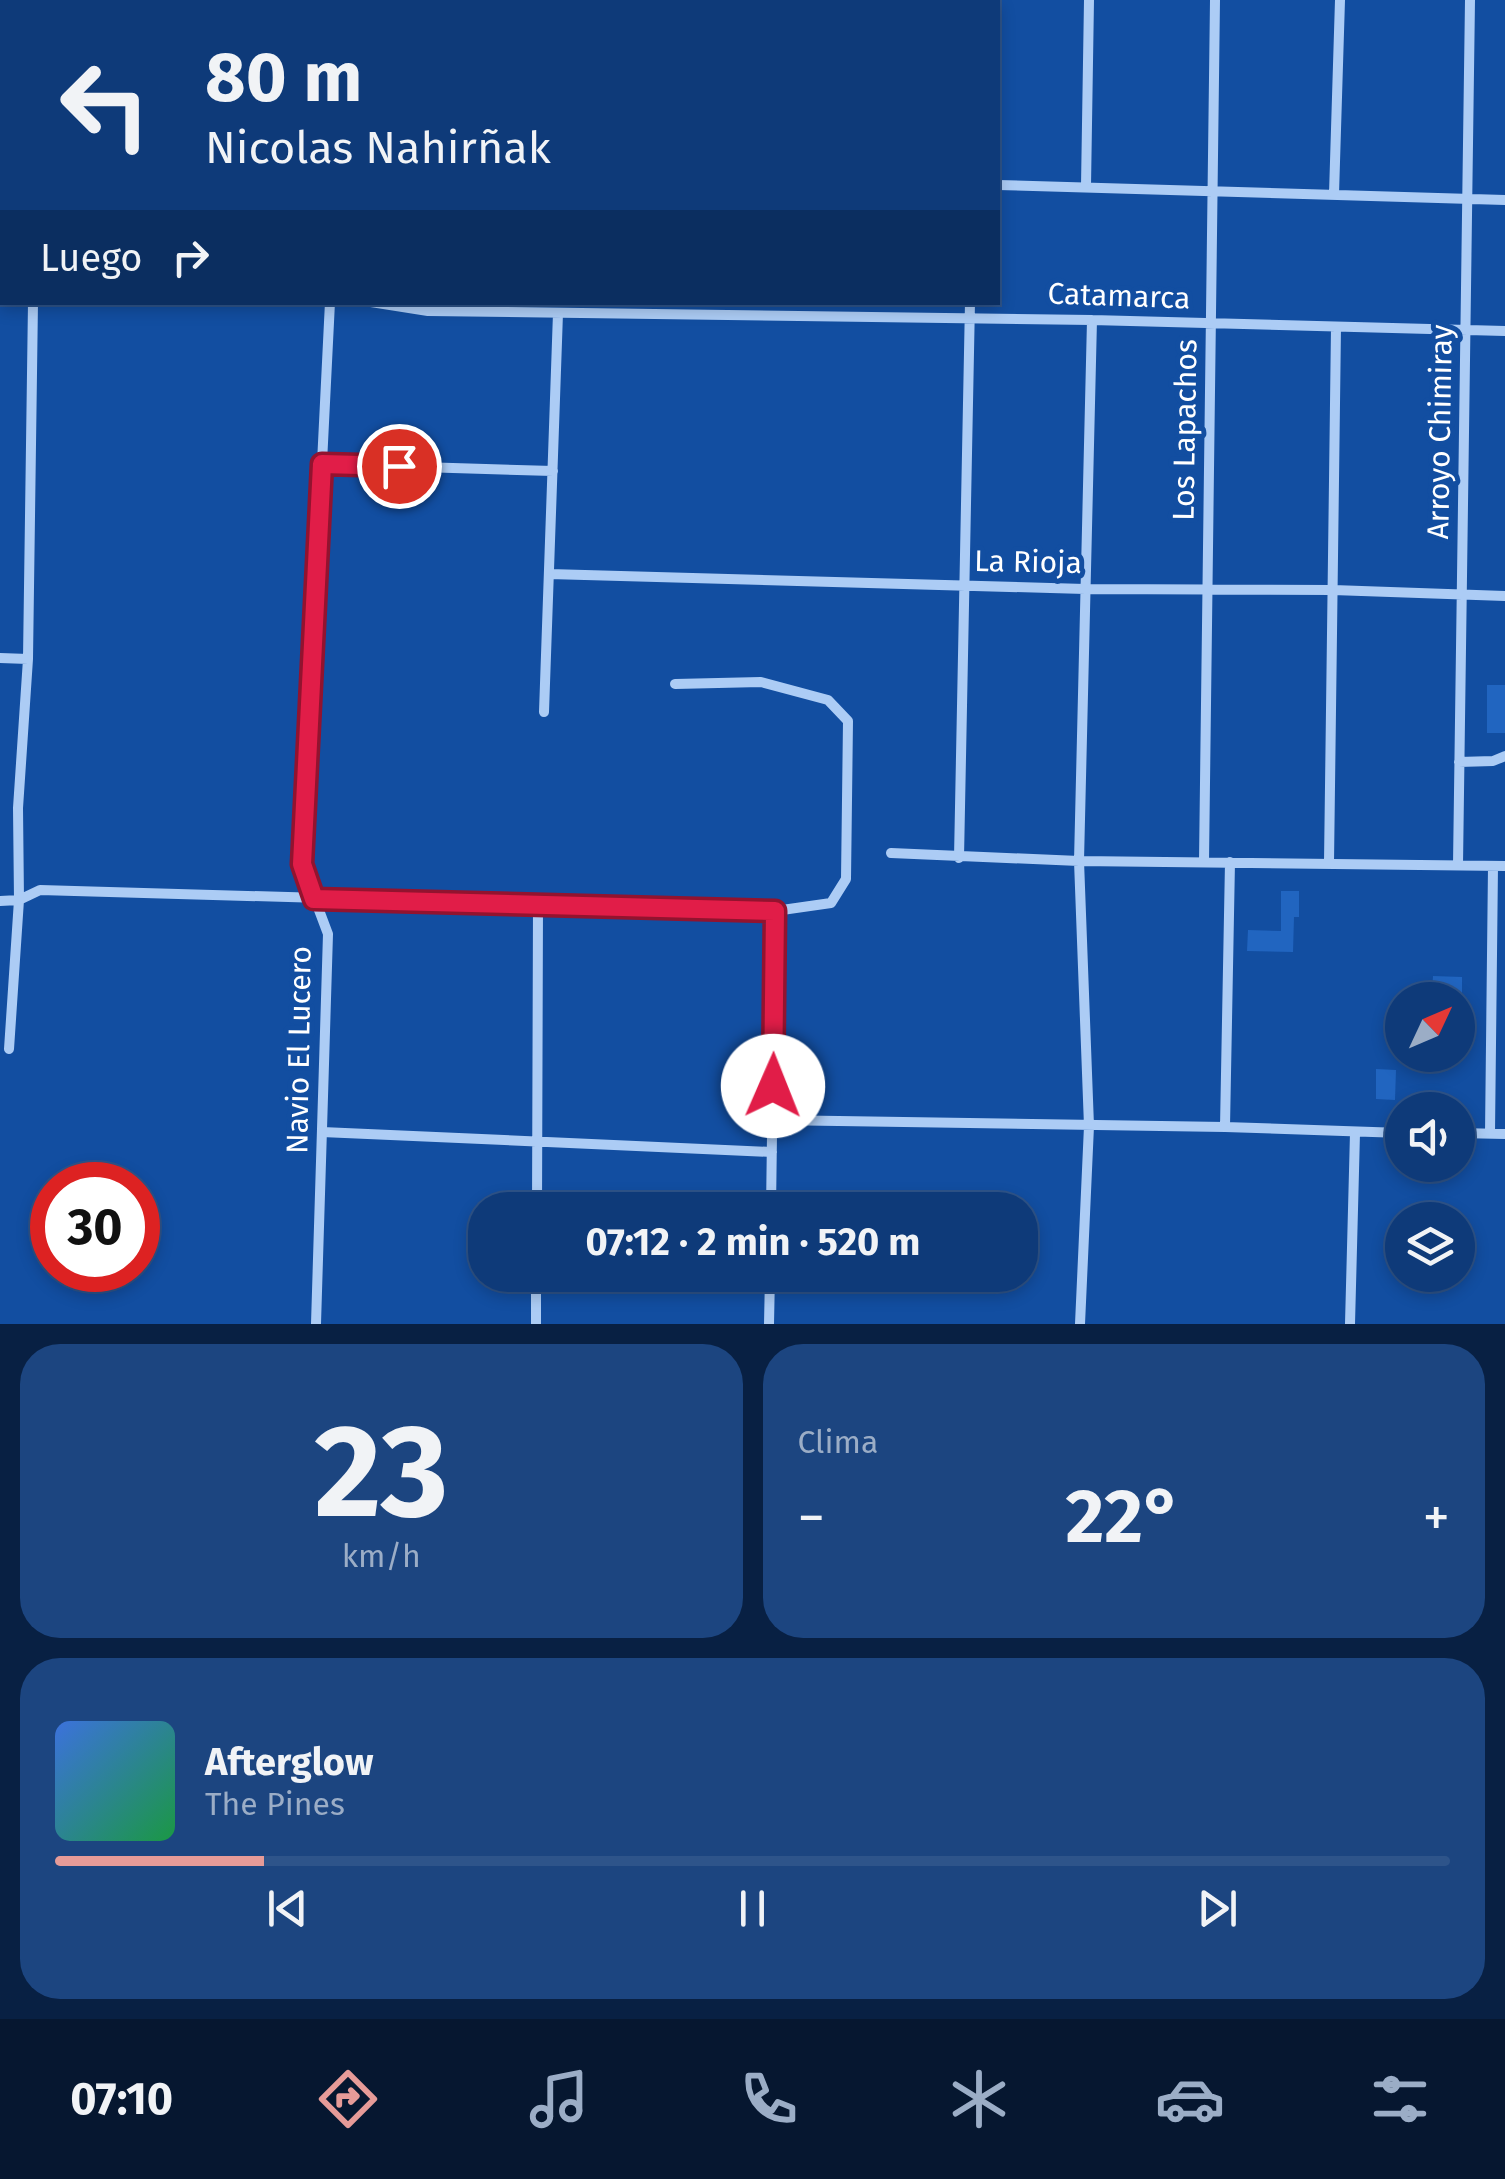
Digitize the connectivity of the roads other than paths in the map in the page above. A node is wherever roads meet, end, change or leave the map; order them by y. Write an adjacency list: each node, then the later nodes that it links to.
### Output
1 (1089, 0): 6 (street)
2 (1215, 0): 7 (street, Los Lapachos)
3 (1340, 0): 8 (street)
4 (1470, 0): 9 (street, Arroyo Chimiray)
5 (1000, 184): 6 (street)
6 (1086, 186): 7 (street)
7 (1212, 190): 8 (street); 18 (street, Los Lapachos)
8 (1334, 194): 9 (street)
9 (1468, 198): 10 (street); 20 (street, Arroyo Chimiray)
10 (1505, 200)
11 (33, 305): 32 (street)
12 (330, 305): 22 (street, Navio El Lucero)
13 (391, 305): 15 (street, Catamarca)
14 (970, 305): 16 (street)
15 (558, 313): 16 (street, Catamarca); 23 (street)
16 (970, 318): 17 (street, Catamarca); 25 (street)
17 (1092, 320): 18 (street, Catamarca); 26 (street)
18 (1212, 324): 19 (street, Catamarca); 27 (street, Los Lapachos)
19 (1336, 327): 20 (street, Catamarca); 28 (street)
20 (1466, 330): 21 (street, Catamarca); 29 (street, Arroyo Chimiray)
21 (1505, 330)
22 (322, 464): 23 (street); 45 (street, Navio El Lucero)
23 (552, 472): 24 (street)
24 (549, 574): 25 (street, La Rioja); 34 (street)
25 (962, 586): 26 (street, La Rioja); 38 (street)
26 (1086, 589): 27 (street, La Rioja); 39 (street)
27 (1206, 590): 28 (street, La Rioja); 40 (street, Los Lapachos)
28 (1334, 590): 29 (street, La Rioja); 42 (street)
29 (1463, 594): 30 (street, La Rioja); 36 (street, Arroyo Chimiray)
30 (1505, 596)
31 (0, 658): 32 (street)
32 (28, 659): 46 (street)
33 (675, 684): 49 (street)
34 (544, 712)
35 (1505, 756): 36 (street)
36 (1459, 762): 43 (street, Arroyo Chimiray)
37 (891, 852): 38 (street)
38 (959, 858): 39 (street)
39 (1079, 860): 40 (street); 52 (street)
40 (1204, 861): 41 (street)
41 (1230, 862): 42 (street); 53 (street)
42 (1329, 863): 43 (street)
43 (1458, 866): 44 (street)
44 (1499, 866): 58 (street)
45 (314, 899): 46 (street); 48 (street); 54 (street, Navio El Lucero)
46 (19, 900): 47 (street); 50 (street)
47 (0, 902)
48 (538, 906): 49 (street); 60 (street)
49 (775, 911): 51 (street)
50 (10, 1049)
51 (773, 1120): 52 (street); 61 (street)
52 (1089, 1126): 53 (street); 69 (street)
53 (1224, 1126): 55 (street)
54 (322, 1132): 60 (street); 66 (street, Navio El Lucero)
55 (1354, 1133): 56 (street); 70 (street)
56 (1385, 1133)
57 (1475, 1133): 58 (street)
58 (1490, 1133): 59 (street)
59 (1505, 1134)
60 (537, 1143): 61 (street); 62 (street)
61 (772, 1152): 63 (street)
62 (536, 1192)
63 (771, 1192)
64 (536, 1292): 67 (street)
65 (770, 1292): 68 (street)
66 (316, 1324)
67 (536, 1324)
68 (769, 1324)
69 (1080, 1324)
70 (1350, 1324)

